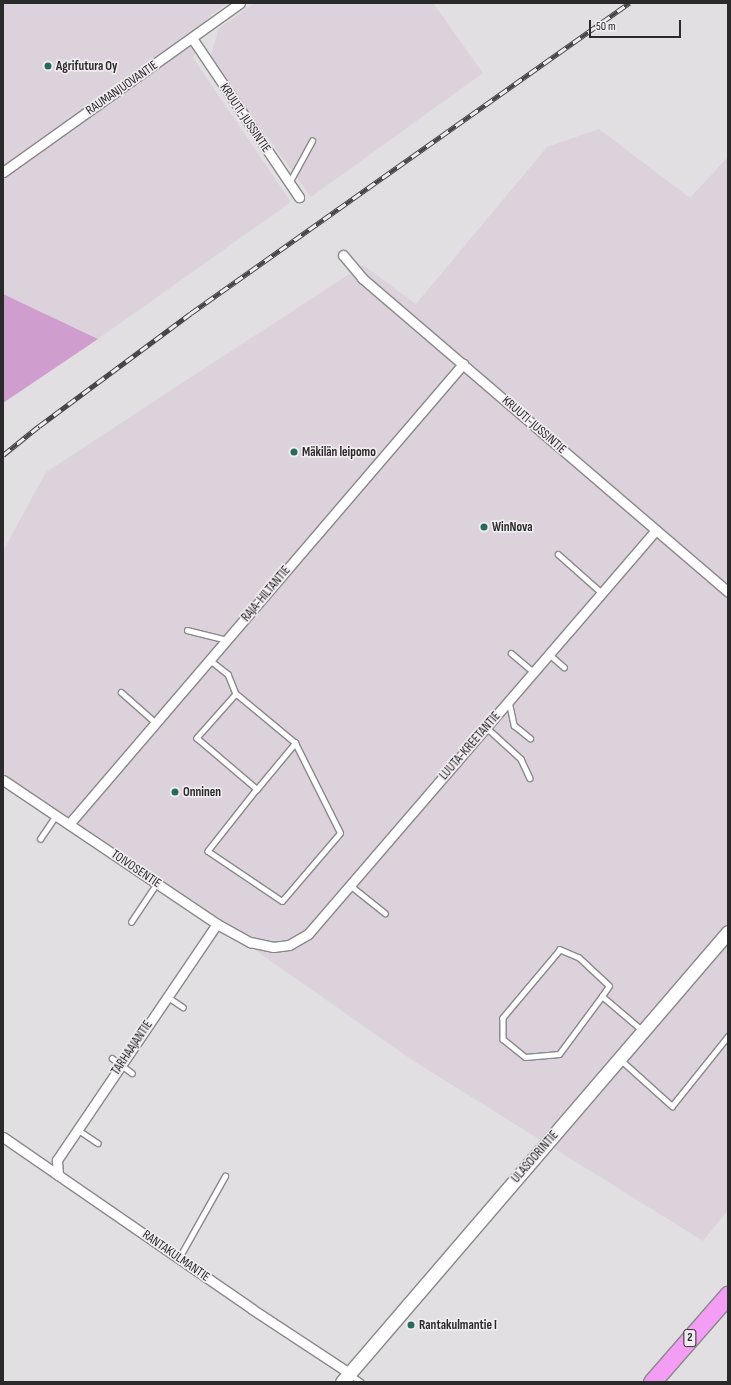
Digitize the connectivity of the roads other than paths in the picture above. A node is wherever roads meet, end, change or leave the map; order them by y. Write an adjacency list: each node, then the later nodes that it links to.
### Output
1 (240, 3): 2 (street, RAUMANJUOVANTIE)
2 (192, 38): 4 (street, RAUMANJUOVANTIE); 5 (street, KRUUTI-JUSSINTIE)
3 (312, 141): 5 (lane)
4 (3, 172)
5 (289, 183): 6 (street, KRUUTI-JUSSINTIE)
6 (298, 197)
7 (342, 255): 8 (street, KRUUTI-JUSSINTIE)
8 (463, 364): 9 (street, KRUUTI-JUSSINTIE); 14 (street, RAJA-HILTANTIE)
9 (656, 530): 11 (street, KRUUTI-JUSSINTIE); 12 (street, LUUTA-KREETANTIE)
10 (558, 554): 12 (lane)
11 (728, 592)
12 (602, 593): 16 (street, LUUTA-KREETANTIE)
13 (187, 630): 14 (lane)
14 (227, 640): 17 (street, RAJA-HILTANTIE)
15 (511, 653): 19 (lane)
16 (549, 654): 18 (lane); 19 (street, LUUTA-KREETANTIE)
17 (210, 660): 21 (lane); 23 (street, RAJA-HILTANTIE)
18 (564, 667)
19 (534, 672): 22 (street, LUUTA-KREETANTIE)
20 (121, 692): 23 (lane)
21 (236, 694): 26 (lane); 29 (lane)
22 (508, 701): 24 (street, LUUTA-KREETANTIE); 25 (lane)
23 (156, 723): 31 (street, RAJA-HILTANTIE)
24 (486, 727): 27 (lane); 34 (street, LUUTA-KREETANTIE)
25 (530, 738)
26 (295, 743): 29 (lane); 29 (lane)
27 (530, 778)
28 (3, 780): 30 (street, TOIVOSENTIE)
29 (257, 789)
30 (56, 815): 31 (street, TOIVOSENTIE); 32 (lane)
31 (69, 824): 33 (street, TOIVOSENTIE)
32 (40, 839)
33 (157, 883): 36 (lane); 37 (street, TOIVOSENTIE)
34 (350, 885): 35 (lane); 39 (street, LUUTA-KREETANTIE)
35 (385, 913)
36 (131, 922)
37 (217, 924): 39 (street, TOIVOSENTIE); 40 (street, TARHAAJANTIE)
38 (728, 932): 43 (street, ULASOORINTIE)
39 (273, 947)
40 (166, 996): 42 (lane); 47 (street, TARHAAJANTIE)
41 (602, 996): 41 (lane); 43 (lane)
42 (183, 1007)
43 (644, 1031): 46 (street, ULASOORINTIE)
44 (728, 1036): 46 (lane)
45 (112, 1058): 47 (lane)
46 (620, 1058): 56 (street, ULASOORINTIE)
47 (121, 1065): 48 (lane); 49 (street, TARHAAJANTIE)
48 (132, 1073)
49 (77, 1129): 51 (lane); 52 (street, TARHAAJANTIE)
50 (3, 1137): 52 (street, RANTAKULMANTIE)
51 (98, 1143)
52 (58, 1175): 54 (street, RANTAKULMANTIE)
53 (225, 1176): 54 (lane)
54 (179, 1258): 56 (street, RANTAKULMANTIE)
55 (728, 1295): 58 (highway, 2)
56 (346, 1378): 57 (lane)
57 (361, 1382)
58 (652, 1382)

